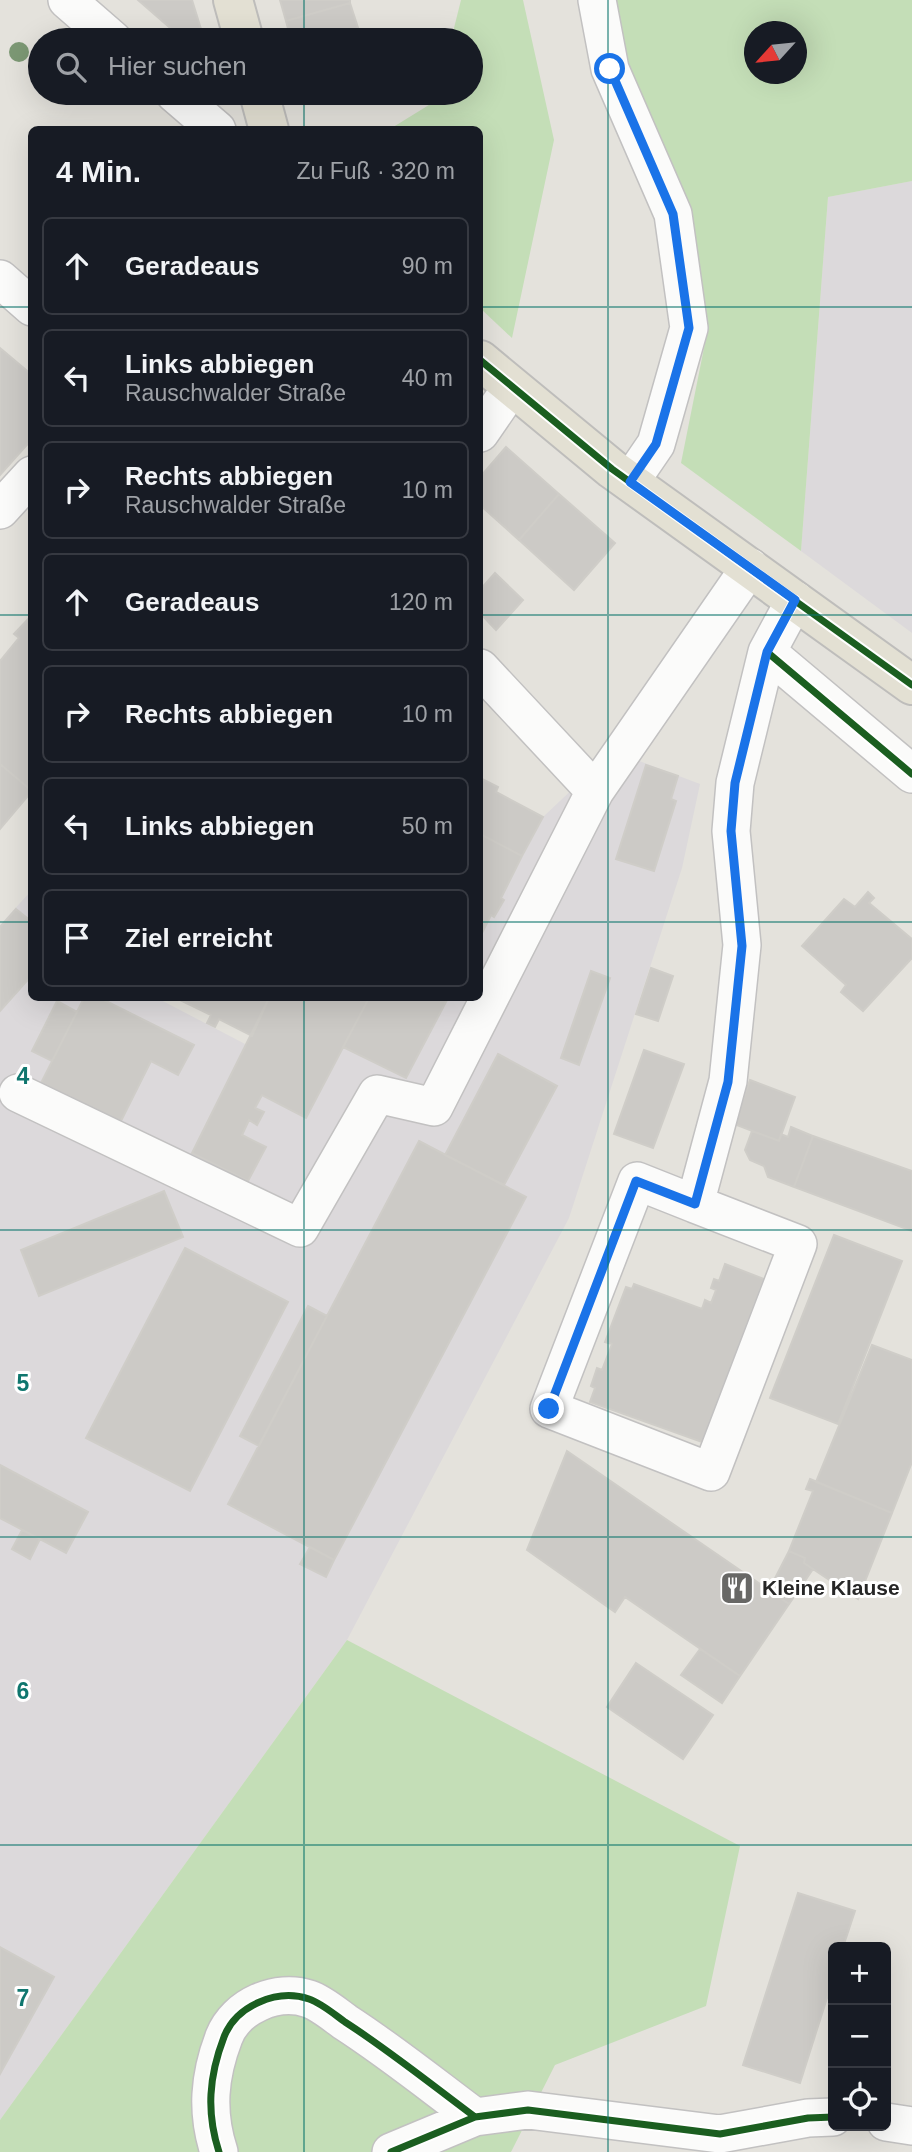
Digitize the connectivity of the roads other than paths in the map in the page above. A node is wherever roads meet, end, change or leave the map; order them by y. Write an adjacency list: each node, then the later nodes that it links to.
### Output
1 (67, 0): 4 (street)
2 (233, 0): 5 (main road)
3 (597, 0): 16 (street)
4 (99, 28)
5 (241, 28)
6 (188, 105): 8 (street)
7 (262, 105): 9 (main road)
8 (212, 126)
9 (268, 126)
10 (0, 279): 11 (street)
11 (28, 304)
12 (483, 363): 13 (main road)
13 (512, 388): 14 (street); 16 (main road)
14 (483, 429)
15 (28, 479): 17 (street)
16 (630, 482): 18 (main road)
17 (0, 510)
18 (750, 568): 19 (main road); 24 (street)
19 (795, 600): 20 (street); 22 (main road)
20 (767, 652): 23 (street); 26 (street)
21 (483, 671): 24 (street)
22 (912, 685)
23 (912, 774)
24 (595, 791): 25 (street)
25 (18, 1093)
26 (695, 1204): 26 (street)
27 (475, 2117): 28 (street); 31 (street); 32 (street)
28 (828, 2118)
29 (891, 2123): 30 (street)
30 (912, 2126)
31 (219, 2152)
32 (391, 2152)

